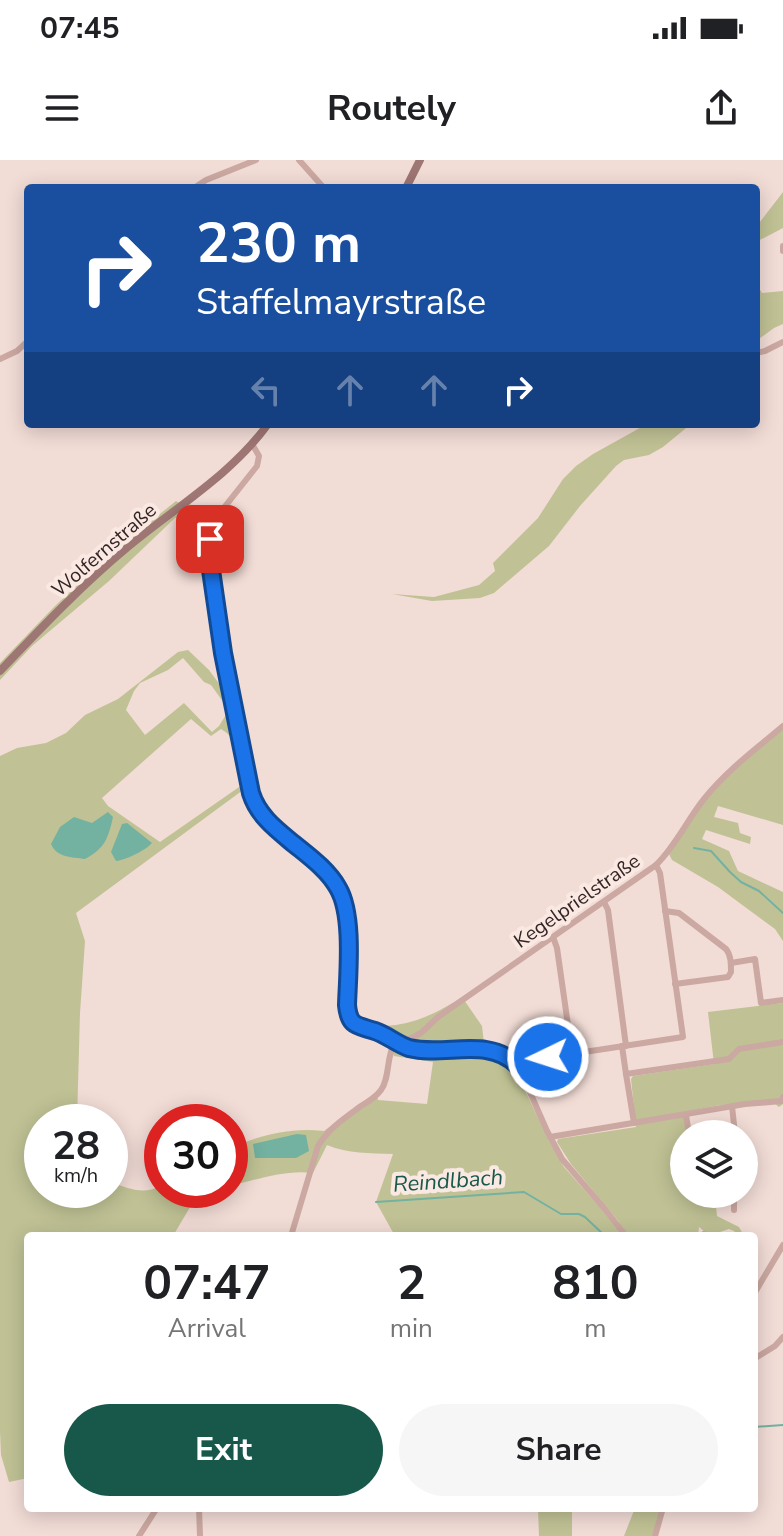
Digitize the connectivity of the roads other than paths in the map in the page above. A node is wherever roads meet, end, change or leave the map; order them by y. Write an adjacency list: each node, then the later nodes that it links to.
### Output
1 (256, 160): 4 (street)
2 (299, 160): 5 (street)
3 (420, 160): 6 (main road)
4 (200, 184)
5 (320, 184)
6 (408, 184)
7 (783, 342): 9 (street)
8 (24, 345): 10 (street)
9 (760, 352)
10 (0, 359)
11 (265, 428): 12 (main road, Wolfernstraße)
12 (252, 444): 13 (main road, Wolfernstraße); 23 (street)
13 (0, 671)
14 (783, 726): 15 (street, Kegelprielstraße)
15 (656, 865): 16 (street, Kegelprielstraße); 17 (street)
16 (604, 902): 18 (street, Kegelprielstraße); 25 (street)
17 (665, 911): 19 (street); 20 (street)
18 (553, 937): 22 (street, Kegelprielstraße); 27 (street)
19 (731, 963): 20 (street); 21 (street)
20 (675, 984): 25 (street)
21 (783, 1000)
22 (421, 1033): 23 (street, Kegelprielstraße); 26 (street)
23 (398, 1042): 26 (street); 37 (street)
24 (783, 1042): 29 (street)
25 (624, 1046): 27 (street); 29 (street)
26 (426, 1049): 28 (street)
27 (572, 1053): 28 (street)
28 (517, 1065): 36 (street)
29 (626, 1074): 35 (street)
30 (782, 1099): 31 (street)
31 (732, 1106): 32 (street); 34 (street)
32 (686, 1115): 33 (street); 35 (street)
33 (687, 1120)
34 (734, 1120)
35 (634, 1123): 36 (street)
36 (550, 1137): 38 (street)
37 (292, 1232)
38 (623, 1232)
39 (783, 1245): 40 (street)
40 (758, 1287)
41 (783, 1337): 42 (street)
42 (758, 1357)
43 (154, 1512): 46 (street)
44 (199, 1512): 47 (street)
45 (662, 1512): 48 (street)
46 (139, 1536)
47 (200, 1536)
48 (655, 1536)

